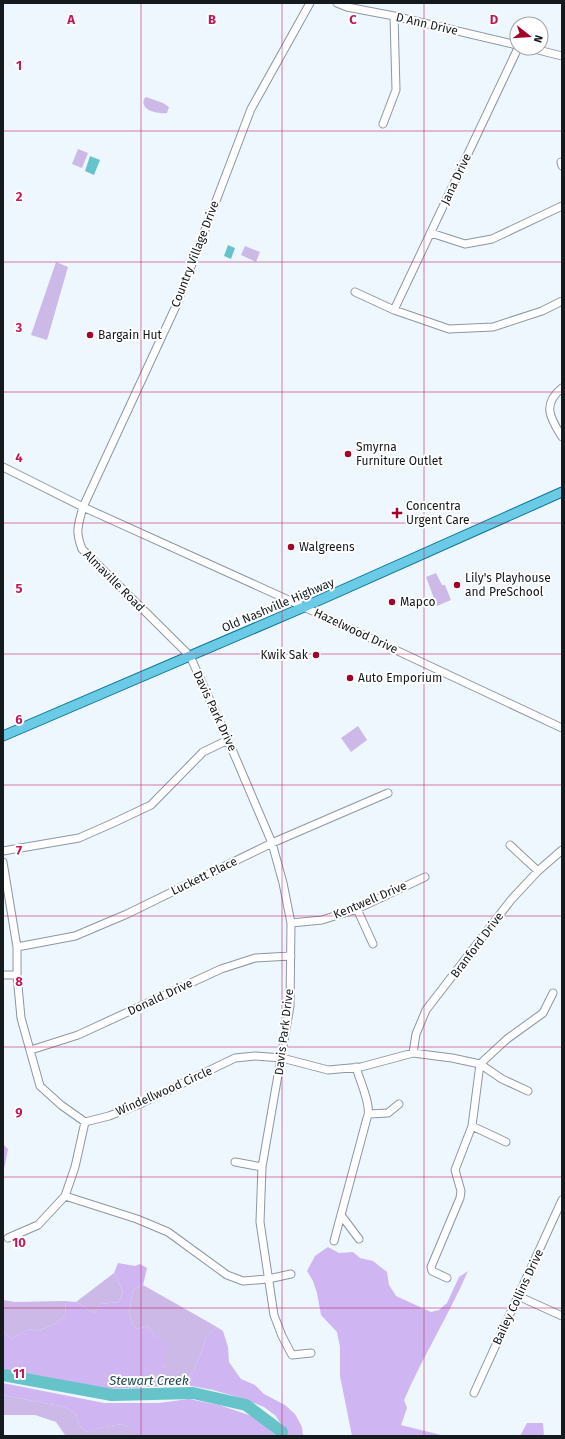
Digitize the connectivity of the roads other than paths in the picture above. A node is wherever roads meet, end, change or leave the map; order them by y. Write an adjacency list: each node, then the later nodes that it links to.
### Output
1 (310, 3): 18 (street, Country Village Drive)
2 (337, 3): 3 (street, D Ann Drive)
3 (394, 16): 4 (street, D Ann Drive); 8 (street)
4 (509, 43)
5 (549, 53): 7 (street)
6 (514, 56): 10 (street, Jana Drive)
7 (562, 56)
8 (383, 124)
9 (562, 206): 10 (street)
10 (431, 233): 13 (street, Jana Drive)
11 (355, 292): 13 (street)
12 (562, 302): 13 (street)
13 (394, 310)
14 (562, 388): 15 (street)
15 (562, 437)
16 (3, 467): 18 (street)
17 (562, 492): 19 (main road, Old Nashville Highway)
18 (83, 507): 19 (street, Hazelwood Drive); 20 (street, Almaville Road)
19 (304, 607): 20 (main road, Old Nashville Highway); 21 (street, Hazelwood Drive)
20 (190, 656): 22 (main road, Old Nashville Highway); 23 (street, Davis Park Drive)
21 (562, 728)
22 (3, 736)
23 (228, 740): 25 (street, Davis Park Drive); 28 (street)
24 (388, 793): 25 (street, Luckett Place)
25 (272, 843): 33 (street, Davis Park Drive); 35 (street, Luckett Place)
26 (510, 845): 30 (street)
27 (562, 850): 30 (street, Branford Drive)
28 (3, 851)
29 (3, 862): 35 (street)
30 (538, 871): 41 (street, Branford Drive)
31 (425, 877): 32 (street, Kentwell Drive)
32 (357, 909): 33 (street, Kentwell Drive); 34 (street)
33 (291, 923): 36 (street, Davis Park Drive)
34 (373, 944)
35 (17, 947): 38 (street)
36 (291, 956): 40 (street, Donald Drive); 42 (street, Davis Park Drive)
37 (3, 975): 38 (street)
38 (17, 975): 40 (street)
39 (553, 993): 43 (street)
40 (30, 1050): 48 (street)
41 (413, 1053): 43 (street, Windellwood Circle); 44 (street, Windellwood Circle)
42 (282, 1058): 44 (street, Windellwood Circle); 48 (street, Windellwood Circle); 52 (street, Davis Park Drive)
43 (480, 1064): 45 (street); 49 (street)
44 (356, 1067): 47 (street)
45 (528, 1091)
46 (399, 1104): 47 (street)
47 (369, 1114): 55 (street)
48 (85, 1122): 53 (street)
49 (472, 1126): 50 (street); 60 (street)
50 (506, 1142)
51 (234, 1162): 52 (street)
52 (262, 1167): 61 (street, Davis Park Drive)
53 (65, 1196): 56 (street); 61 (street)
54 (562, 1200): 62 (street, Bailey Collins Drive)
55 (341, 1215): 57 (street); 58 (street)
56 (8, 1238)
57 (359, 1239)
58 (334, 1241)
59 (290, 1274): 61 (street)
60 (447, 1278)
61 (268, 1279): 64 (street, Davis Park Drive)
62 (518, 1296): 63 (street); 65 (street, Bailey Collins Drive)
63 (562, 1316)
64 (311, 1353)
65 (474, 1393)

